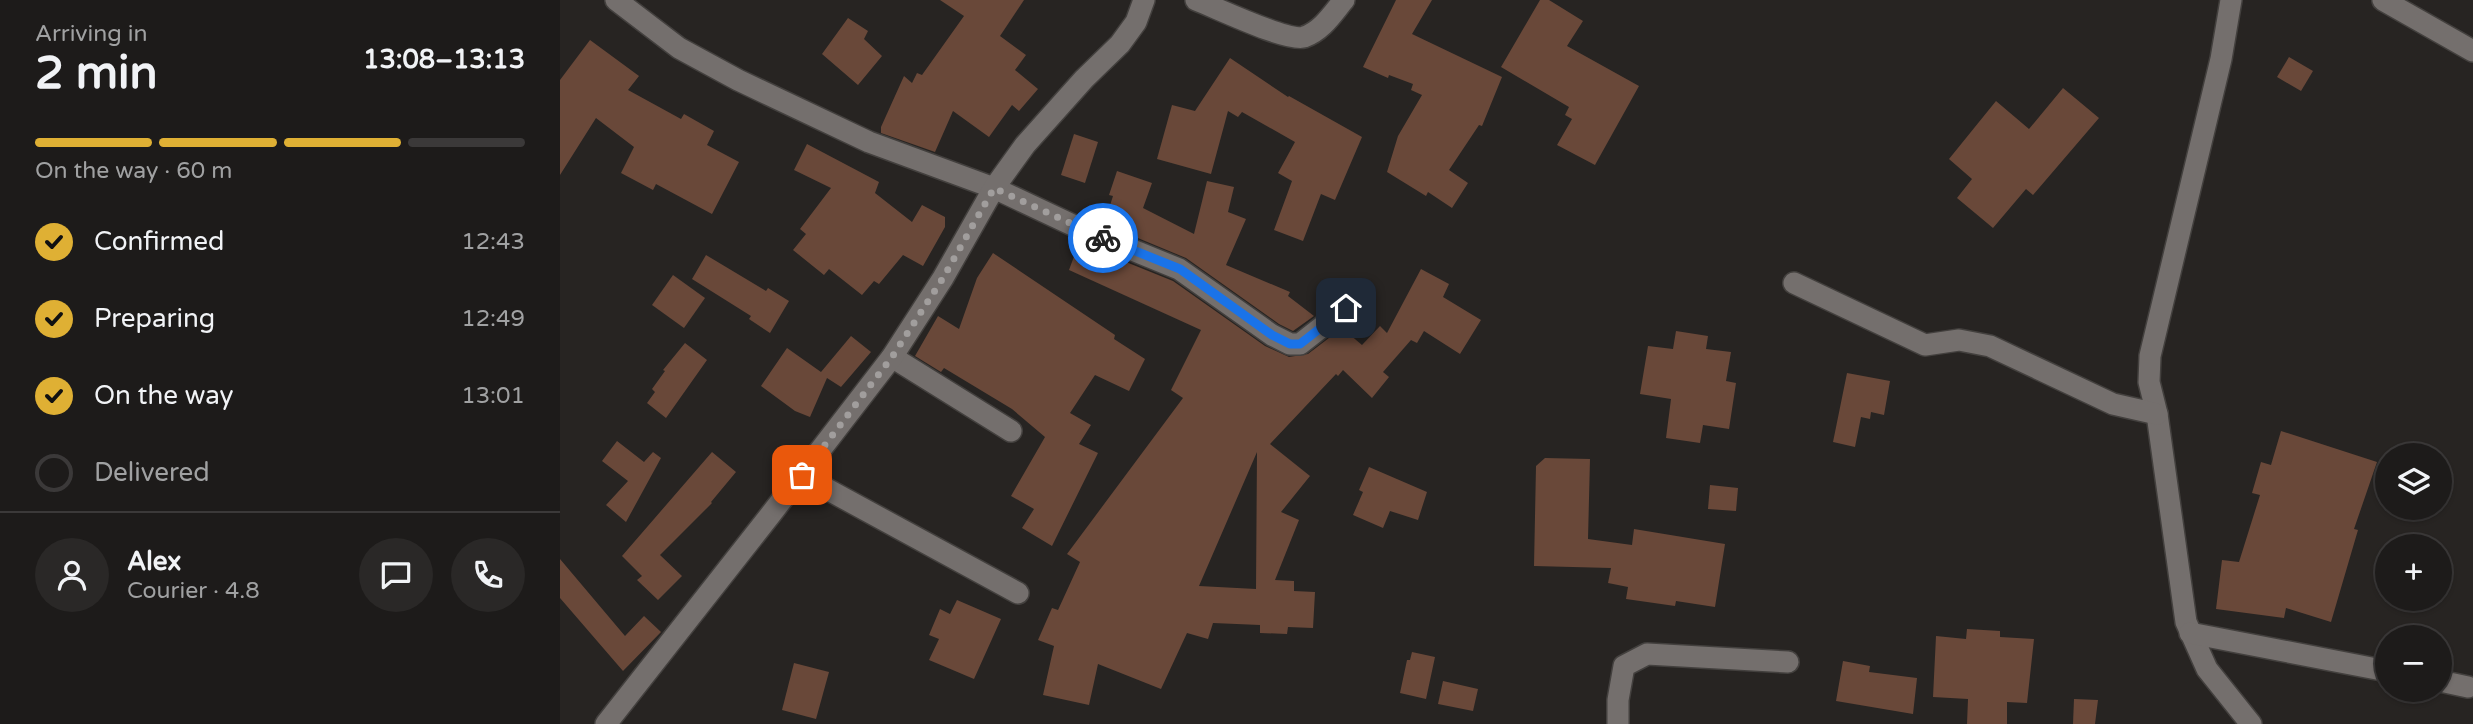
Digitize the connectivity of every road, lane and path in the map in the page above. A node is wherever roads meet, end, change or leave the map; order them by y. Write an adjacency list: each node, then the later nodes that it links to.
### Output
1 (616, 0): 8 (street)
2 (1144, 0): 8 (street)
3 (1196, 0): 4 (street)
4 (1344, 0)
5 (2231, 0): 12 (street)
6 (2383, 0): 7 (street)
7 (2473, 51)
8 (994, 188): 10 (street); 11 (street)
9 (1794, 283): 12 (street)
10 (1346, 308)
11 (892, 357): 13 (street); 14 (street)
12 (2157, 414): 16 (street)
13 (1011, 431)
14 (802, 475): 15 (street); 21 (street)
15 (1018, 593)
16 (2189, 633): 18 (street); 23 (street)
17 (1788, 663): 22 (street)
18 (2375, 669)
19 (2452, 684): 20 (street)
20 (2468, 687)
21 (606, 724)
22 (1618, 724)
23 (2251, 724)

